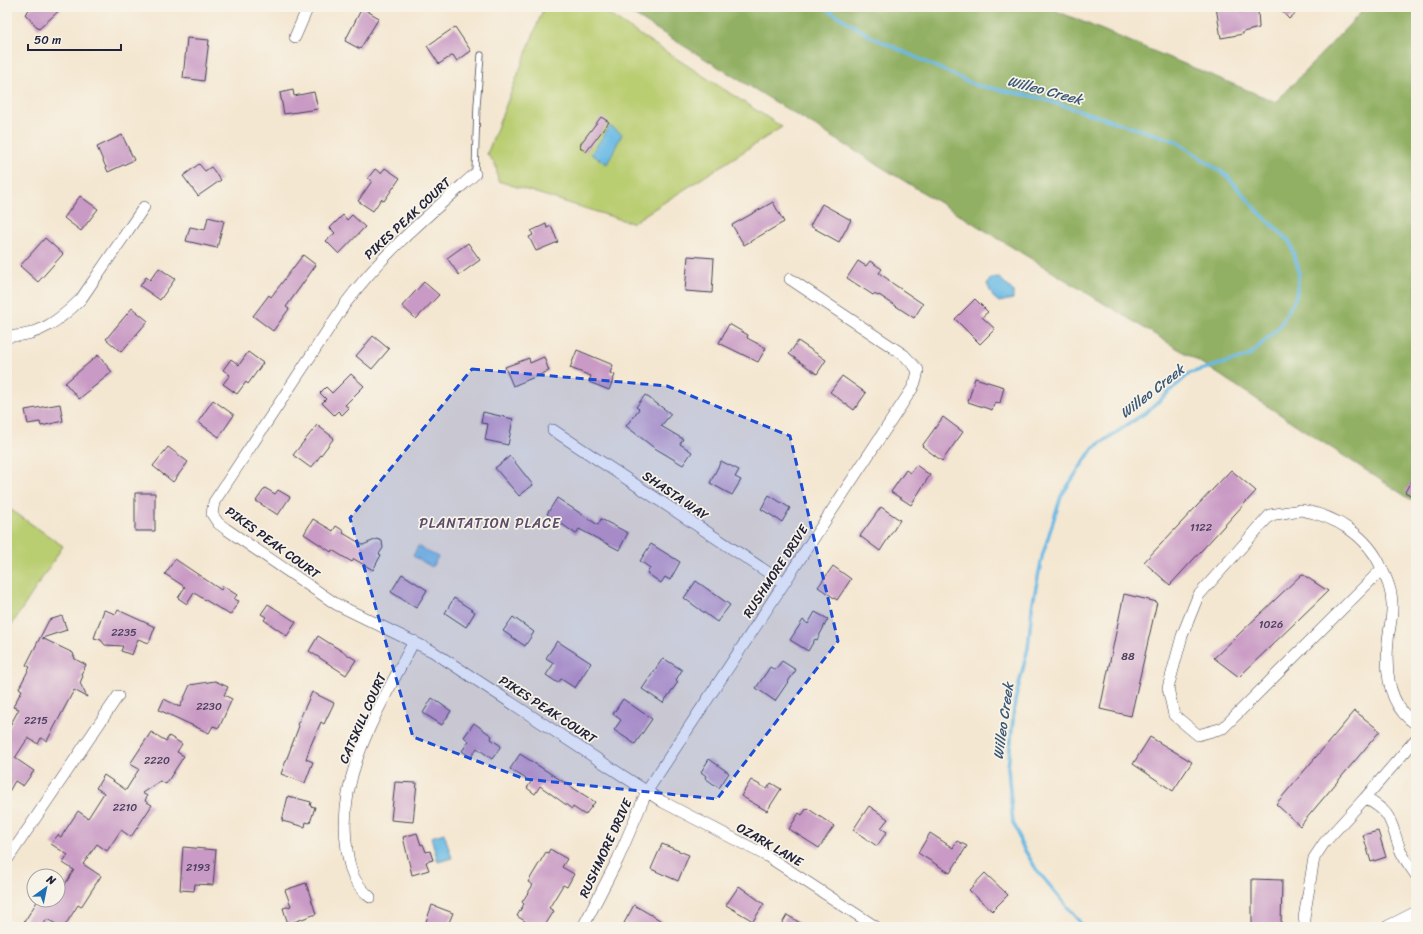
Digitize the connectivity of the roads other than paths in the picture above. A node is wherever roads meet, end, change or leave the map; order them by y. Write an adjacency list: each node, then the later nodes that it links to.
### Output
1 (308, 7): 2 (street)
2 (295, 37)
3 (481, 55): 4 (lane)
4 (475, 174): 11 (street, PIKES PEAK COURT)
5 (144, 207): 7 (street)
6 (790, 279): 10 (street, RUSHMORE DRIVE)
7 (7, 336)
8 (553, 430): 10 (street, SHASTA WAY)
9 (1382, 569): 9 (street); 13 (street)
10 (784, 583): 15 (street, RUSHMORE DRIVE)
11 (414, 641): 15 (street, PIKES PEAK COURT); 19 (street, CATSKILL COURT)
12 (118, 696): 17 (street)
13 (1416, 724)
14 (1416, 739): 16 (street)
15 (647, 791): 21 (street, RUSHMORE DRIVE); 22 (street, OZARK LANE)
16 (1365, 798): 18 (street); 23 (street)
17 (7, 860)
18 (1416, 875)
19 (370, 897)
20 (1416, 912): 24 (street)
21 (583, 927)
22 (876, 927)
23 (1306, 927)
24 (1386, 927)

